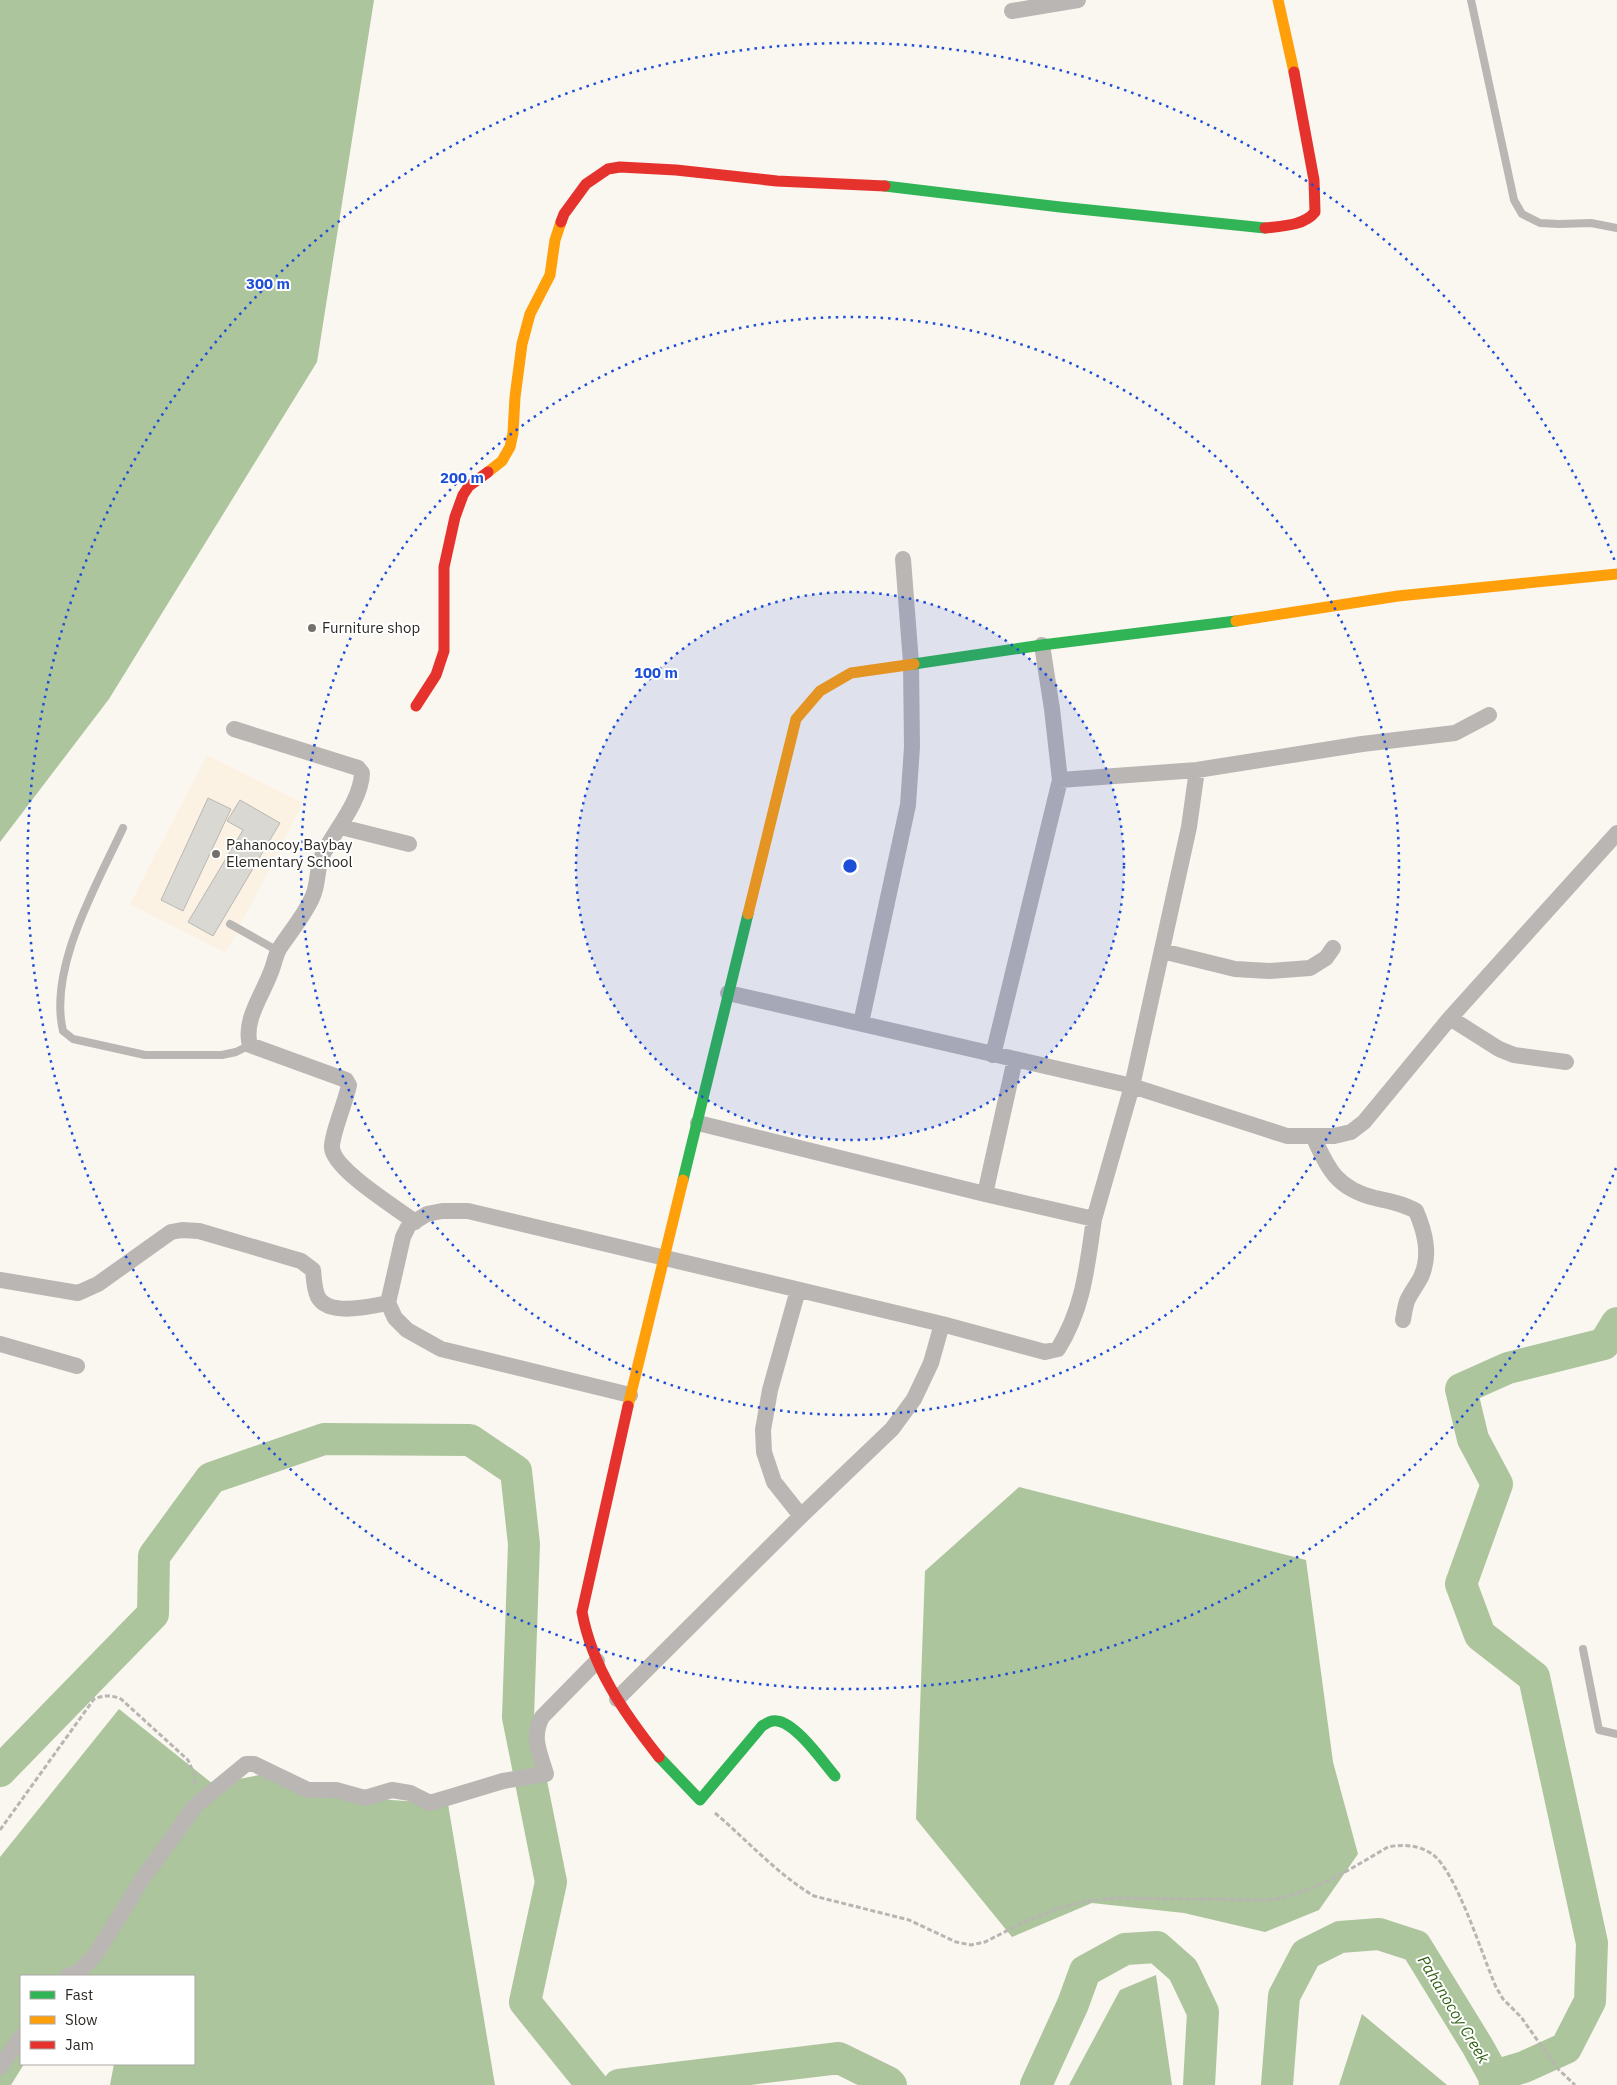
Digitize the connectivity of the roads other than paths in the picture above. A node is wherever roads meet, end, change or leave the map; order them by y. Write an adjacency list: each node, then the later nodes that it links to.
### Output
1 (1078, 0): 4 (street)
2 (1278, 0): 10 (street)
3 (1470, 0): 5 (lane)
4 (1012, 11)
5 (1617, 228)
6 (903, 559): 9 (street)
7 (1617, 574): 8 (street)
8 (1042, 645): 9 (street); 14 (street)
9 (911, 663): 23 (street); 25 (street)
10 (416, 706)
11 (1488, 716): 13 (street)
12 (234, 729): 15 (street)
13 (1197, 770): 14 (street); 22 (street)
14 (1060, 780): 27 (street)
15 (341, 827): 18 (street); 21 (street)
16 (123, 828): 26 (lane)
17 (1615, 838): 24 (street)
18 (409, 844)
19 (230, 924): 21 (lane)
20 (1333, 948): 22 (street)
21 (278, 951): 26 (street)
22 (1162, 951): 30 (street)
23 (728, 993): 25 (street); 31 (street)
24 (1450, 1018): 29 (street); 32 (street)
25 (860, 1024): 27 (street)
26 (250, 1045): 35 (street)
27 (993, 1055): 28 (street)
28 (1015, 1059): 30 (street); 33 (street)
29 (1566, 1062)
30 (1132, 1086): 32 (street); 34 (street)
31 (698, 1123): 33 (street); 36 (street)
32 (1314, 1138): 40 (street)
33 (985, 1194): 34 (street)
34 (1094, 1219): 41 (street)
35 (415, 1222): 36 (street); 39 (street)
36 (665, 1258): 38 (street); 44 (street)
37 (0, 1280): 39 (street)
38 (798, 1290): 41 (street); 45 (street)
39 (388, 1303): 44 (street)
40 (1403, 1320)
41 (942, 1324): 45 (street)
42 (0, 1344): 43 (street)
43 (77, 1366)
44 (630, 1395): 47 (street)
45 (801, 1516): 48 (street)
46 (1583, 1648): 49 (lane)
47 (597, 1661): 48 (street); 51 (street)
48 (617, 1699): 50 (street)
49 (1617, 1734)
50 (835, 1776)
51 (71, 1975)
52 (20, 2038): 53 (street)
53 (0, 2067)

